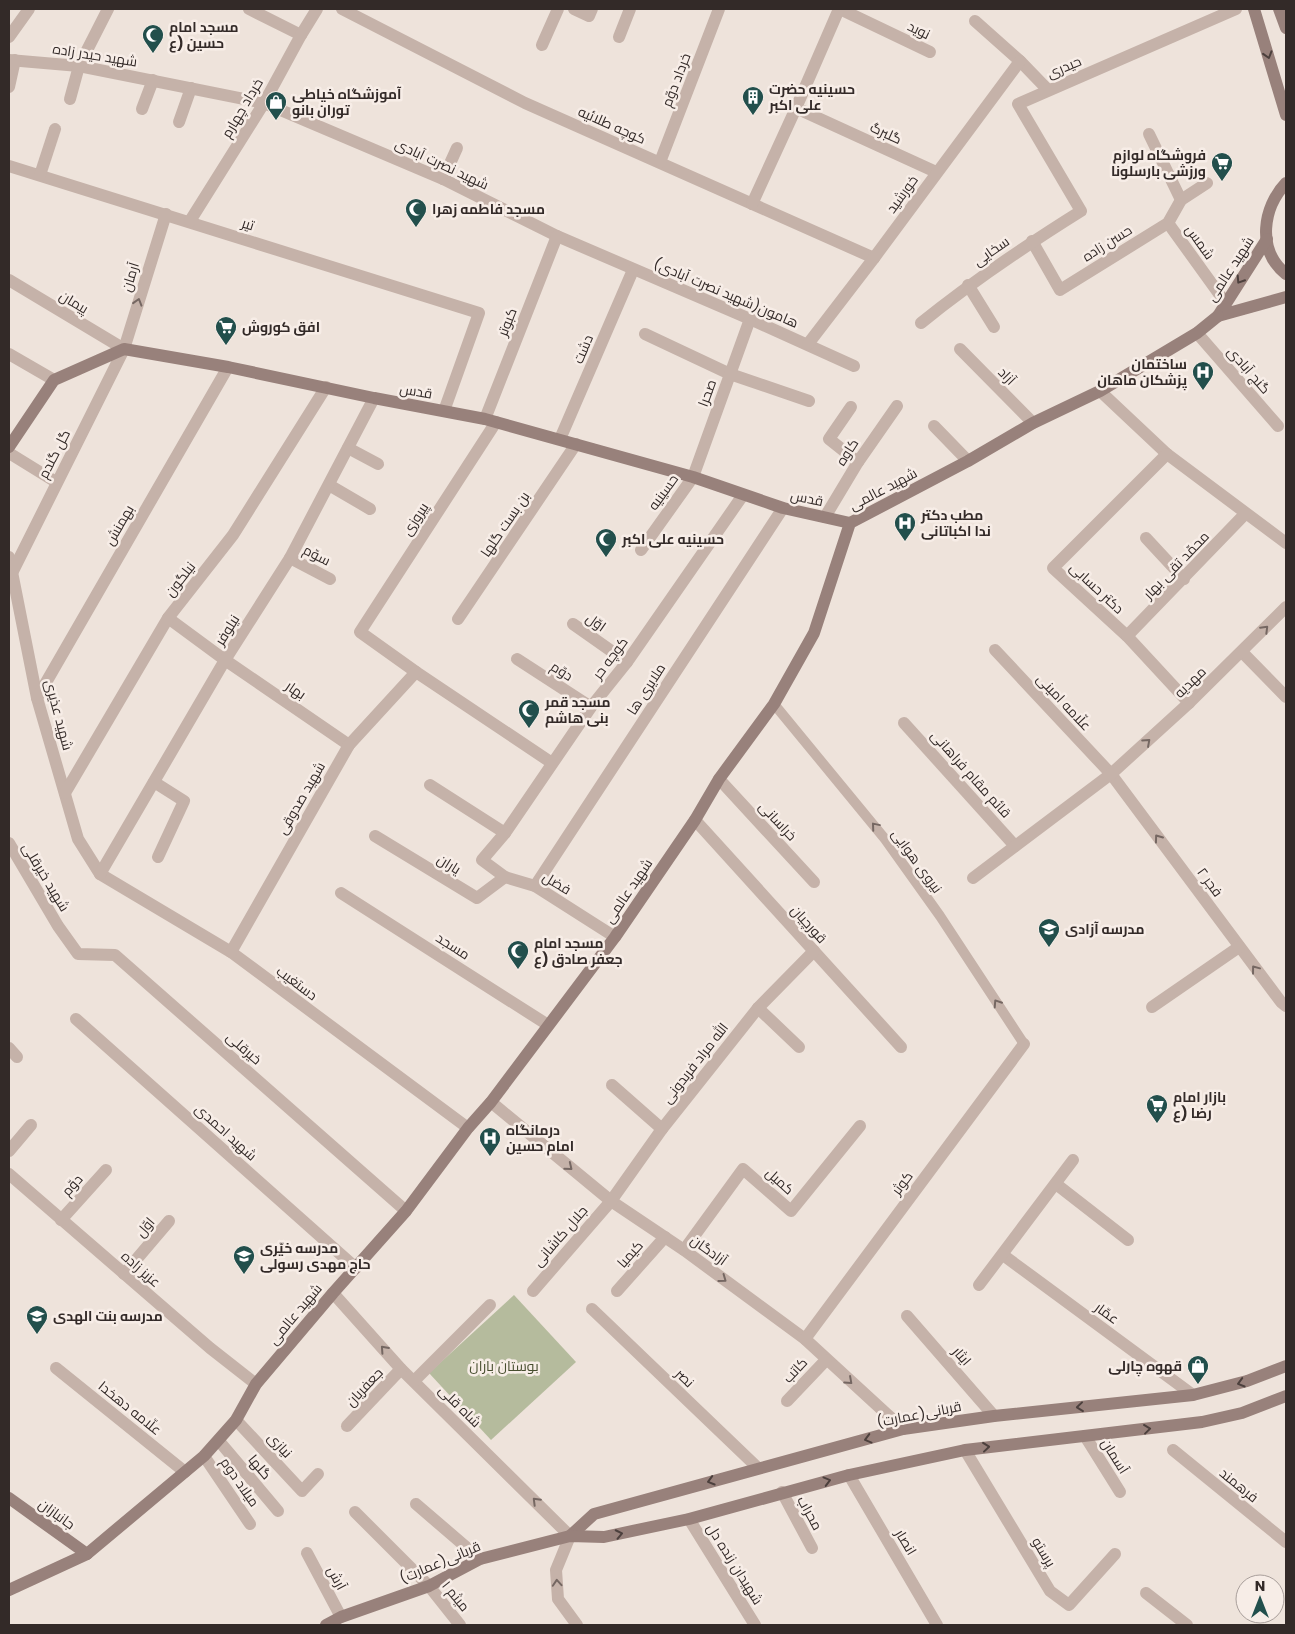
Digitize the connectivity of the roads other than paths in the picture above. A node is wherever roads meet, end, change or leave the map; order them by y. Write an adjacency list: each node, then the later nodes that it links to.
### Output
1 (29, 9): 18 (street)
2 (108, 9): 24 (street)
3 (249, 9): 17 (street)
4 (317, 9): 17 (street, خرداد چهارم)
5 (342, 9): 38 (street, کوچه طلائیه)
6 (558, 9): 20 (street)
7 (574, 9): 14 (street)
8 (630, 9): 19 (street)
9 (719, 9): 38 (street, خرداد دوّم)
10 (839, 9): 21 (street, نوید); 32 (street)
11 (1236, 9): 28 (street, حیدری)
12 (1254, 9): 33 (main road, one-way to 33)
13 (1279, 9): 16 (main road)
14 (590, 12)
15 (975, 20): 23 (street)
16 (1286, 28)
17 (300, 35): 30 (street, خرداد چهارم)
18 (9, 37)
19 (619, 37)
20 (542, 45)
21 (930, 52)
22 (12, 60): 24 (street, شهید حیدر زاده); 26 (street)
23 (1020, 61): 28 (street); 40 (street, خورشید)
24 (79, 66): 25 (street, شهید حیدر زاده); 29 (street)
25 (153, 80): 27 (street, شهید حیدر زاده); 31 (street)
26 (9, 87)
27 (190, 88): 30 (street, شهید حیدر زاده); 34 (street)
28 (1048, 90): 47 (street, حیدری)
29 (70, 99)
30 (264, 104): 42 (street, شهید نصرت آبادی); 49 (street, خرداد چهارم)
31 (142, 108)
32 (796, 108): 40 (street, گلبرگ); 46 (street)
33 (1286, 115)
34 (179, 122)
35 (55, 130): 41 (street)
36 (1149, 134): 45 (street)
37 (457, 148): 42 (street)
38 (660, 162): 46 (street, کوچه طلائیه)
39 (9, 166): 41 (street, تیر)
40 (936, 172): 54 (street, خورشید)
41 (40, 175): 48 (street, تیر)
42 (443, 179): 51 (street, شهید نصرت آبادی)
43 (1286, 182): 52 (main road)
44 (1208, 183): 45 (street, حسن زاده)
45 (1181, 200): 50 (street, حسن زاده)
46 (752, 204): 54 (street, کوچه طلائیه)
47 (1081, 211): 53 (street, سخایی)
48 (166, 214): 49 (street, تیر); 68 (street, آرمان, one-way to 48)
49 (190, 221): 81 (street, تیر)
50 (1168, 223): 53 (street, حسن زاده); 60 (street, شمس)
51 (557, 236): 55 (street, شهید نصرت آبادی); 82 (street, کبوتر)
52 (1267, 239): 56 (main road); 60 (main road, شهید عالمی, one-way to 60)
53 (1032, 241): 58 (street, سخایی)
54 (874, 258): 67 (street, خورشید)
55 (633, 270): 62 (street, (شهید نصرت آبادی)هامون); 86 (street, دشت)
56 (1286, 274)
57 (9, 280): 68 (street, پیمان)
58 (968, 285): 63 (street, سخایی); 64 (street)
59 (1286, 297): 61 (main road, شهید عالمی)
60 (1226, 302): 61 (main road, شهید عالمی)
61 (1218, 316): 65 (main road, شهید عالمی)
62 (750, 319): 67 (street, (شهید نصرت آبادی)هامون); 73 (street, صحرا)
63 (921, 323)
64 (994, 327)
65 (1197, 333): 76 (main road, شهید عالمی); 85 (street, گنج آبادی)
66 (645, 334): 73 (street)
67 (808, 344): 71 (street, (شهید نصرت آبادی)هامون)
68 (124, 349): 72 (main road, قدس); 74 (main road); 96 (street, گل گندم)
69 (960, 350): 83 (street, آزاد)
70 (9, 354): 74 (street)
71 (854, 366)
72 (228, 367): 75 (main road, قدس); 124 (street, بهمنش)
73 (730, 374): 78 (street); 95 (street, صحرا)
74 (54, 380): 88 (main road)
75 (326, 387): 77 (main road, قدس); 113 (street, نیلگون)
76 (1100, 391): 83 (main road, شهید عالمی); 91 (street)
77 (374, 398): 81 (main road, قدس); 89 (street, نیلوفر)
78 (808, 401)
79 (897, 406): 93 (street, کاوه)
80 (851, 407): 93 (street)
81 (444, 411): 82 (main road, قدس)
82 (491, 420): 86 (main road, قدس); 122 (street, پیروزی)
83 (1033, 423): 92 (main road, شهید عالمی)
84 (934, 426): 92 (street)
85 (1278, 426)
86 (560, 439): 87 (main road, قدس)
87 (576, 444): 95 (main road, قدس); 114 (street, بن بست گلها)
88 (9, 446)
89 (348, 448): 94 (street); 97 (street, نیلوفر)
90 (9, 453): 96 (street)
91 (1167, 454): 101 (street); 116 (street, دکتر حسابی)
92 (968, 461): 103 (main road, شهید عالمی)
93 (858, 462): 102 (street, کاوه)
94 (378, 464)
95 (693, 477): 98 (main road, قدس); 106 (street, حسینیه)
96 (56, 482): 109 (street, گل گندم)
97 (329, 485): 100 (street); 108 (street, نیلوفر)
98 (743, 496): 99 (main road, قدس); 121 (street, کوچه حر)
99 (783, 508): 102 (main road, قدس); 147 (street, ملایری ها)
100 (370, 509)
101 (1246, 514): 105 (street); 111 (street, محمّد تقی بهار)
102 (825, 517): 103 (main road, قدس)
103 (850, 523): 126 (main road, شهید عالمی)
104 (1146, 538): 111 (street)
105 (1286, 544)
106 (641, 550)
107 (9, 557): 109 (street, شهید عذیری)
108 (290, 558): 110 (street, سوّم); 120 (street, نیلوفر)
109 (12, 573): 124 (street, شهید عذیری)
110 (330, 579)
111 (1184, 579): 116 (street, محمّد تقی بهار)
112 (1286, 607): 118 (street, مهدیه, one-way to 112)
113 (168, 618): 120 (street, بهار); 135 (street, نیلگون)
114 (458, 620)
115 (573, 624): 121 (street, اوّل)
116 (1127, 636): 125 (street, دکتر حسابی)
117 (995, 650): 131 (street, علّامه امینی)
118 (1242, 652): 123 (street); 125 (street, مهدیه)
119 (517, 659): 127 (street, دوّم)
120 (225, 660): 129 (street, بهار); 133 (street, نیلوفر)
121 (627, 662): 127 (street, کوچه حر)
122 (416, 672): 129 (street, شهید صدوقی); 130 (street)
123 (1286, 697)
124 (37, 698): 135 (street, شهید عذیری)
125 (1189, 703): 131 (street, مهدیه, one-way to 125)
126 (774, 704): 132 (main road, شهید عالمی); 159 (lane, نیروی هوایی, one-way to 126)
127 (591, 707): 130 (street, کوچه حر)
128 (904, 723): 140 (street, قائم مقام فراهانی)
129 (349, 745): 153 (street, شهید صدوقی)
130 (552, 763): 137 (street, کوچه حر)
131 (1111, 774): 140 (street, مهدیه); 151 (street, فجر ۲, one-way to 131)
132 (719, 779): 136 (main road, شهید عالمی); 146 (street, خراسانی)
133 (154, 782): 141 (street); 143 (street, نیلوفر)
134 (430, 785): 137 (street)
135 (65, 792): 143 (street, شهید عذیری)
136 (695, 820): 150 (main road, شهید عالمی); 152 (street, قورچیان)
137 (505, 833): 142 (street, کوچه حر)
138 (375, 836): 144 (street, یاران)
139 (9, 843): 149 (street, شهید خیرقلی)
140 (1015, 846): 145 (street, مهدیه)
141 (158, 857)
142 (482, 860): 144 (street, فضل)
143 (100, 874): 153 (street, دستغیب)
144 (506, 877): 147 (street, فضل)
145 (973, 878)
146 (814, 882)
147 (535, 886): 150 (street, فضل)
148 (342, 892): 158 (street, مسجد)
149 (58, 926): 174 (street, خیرقلی)
150 (615, 937): 158 (main road, شهید عالمی)
151 (1239, 947): 154 (street, فجر ۲, one-way to 151); 155 (street)
152 (814, 951): 156 (street, الله مراد فریدونی); 161 (street, قورچیان)
153 (231, 952): 166 (street, دستغیب)
154 (1286, 1006)
155 (1152, 1007)
156 (758, 1008): 160 (street); 167 (street, الله مراد فریدونی)
157 (76, 1019): 181 (street, شهید احمدی)
158 (548, 1025): 163 (main road, شهید عالمی)
159 (1024, 1044): 190 (street, کوثر)
160 (799, 1048)
161 (900, 1048)
162 (612, 1085): 167 (street)
163 (491, 1102): 166 (main road, شهید عالمی); 173 (street, آزادگان, one-way to 173)
164 (31, 1125): 168 (street)
165 (860, 1126): 179 (street, کمیل)
166 (468, 1128): 174 (main road, شهید عالمی)
167 (662, 1129): 173 (street, الله مراد فریدونی)
168 (9, 1151)
169 (1073, 1160): 172 (street)
170 (106, 1170): 175 (street, دوّم)
171 (9, 1174): 175 (street, عزیز زاده)
172 (1056, 1184): 178 (street); 180 (street)
173 (611, 1201): 177 (street, آزادگان); 184 (street, جلال کاشانی)
174 (406, 1210): 181 (main road, شهید عالمی)
175 (61, 1220): 182 (street, عزیز زاده)
176 (169, 1221): 182 (street, اوّل)
177 (665, 1237): 179 (street, آزادگان); 185 (street, کیمیا)
178 (1128, 1240)
179 (684, 1250): 190 (street, آزادگان, one-way to 190)
180 (1003, 1255): 183 (street); 197 (street, عمّار)
181 (356, 1268): 186 (main road, شهید عالمی)
182 (124, 1274): 196 (street, عزیز زاده)
183 (979, 1284)
184 (533, 1291)
185 (617, 1291)
186 (333, 1293): 194 (street, شاه قلی, one-way to 186); 196 (main road, شهید عالمی)
187 (490, 1305): 195 (street)
188 (592, 1309): 209 (street, نصر)
189 (907, 1316): 200 (street, ایثار)
190 (805, 1339): 191 (street, آزادگان)
191 (826, 1360): 199 (street, کاتب); 203 (street, آزادگان, one-way to 203)
192 (1286, 1366): 197 (main road, (عمارت)قربانی, one-way to 197)
193 (56, 1368): 210 (street, علّامه دهخدا)
194 (401, 1369): 195 (street, شاه قلی); 202 (street, جعفریان)
195 (414, 1381): 221 (street, شاه قلی, one-way to 195)
196 (256, 1384): 201 (main road, شهید عالمی)
197 (1193, 1395): 200 (main road, (عمارت)قربانی, one-way to 200)
198 (1286, 1396): 204 (main road, (عمارت)قربانی, one-way to 198)
199 (787, 1401)
200 (994, 1416): 203 (main road, (عمارت)قربانی)
201 (236, 1420): 205 (main road, شهید عالمی); 211 (street, نیازی)
202 (347, 1426)
203 (903, 1429): 209 (main road, (عمارت)قربانی, one-way to 209)
204 (1085, 1436): 206 (main road, (عمارت)قربانی, one-way to 204); 214 (street, آسمان)
205 (219, 1441): 208 (main road, شهید عالمی); 217 (street, گلها)
206 (965, 1450): 212 (main road, (عمارت)قربانی); 226 (street, پرستو)
207 (1173, 1450): 222 (street, فرهمند)
208 (204, 1456): 210 (main road, شهید عالمی); 220 (street, میلاد دوم)
209 (758, 1468): 221 (main road, (عمارت)قربانی, one-way to 221)
210 (185, 1472): 225 (main road, شهید عالمی)
211 (318, 1474)
212 (849, 1475): 213 (main road, (عمارت)قربانی, one-way to 212); 236 (street, انصار)
213 (782, 1492): 219 (main road, (عمارت)قربانی); 223 (street, محراب)
214 (1120, 1492)
215 (9, 1498): 225 (main road, جانبازان)
216 (416, 1504): 227 (street)
217 (278, 1512)
218 (355, 1512): 228 (street, میثم ۱)
219 (689, 1519): 221 (main road, (عمارت)قربانی, one-way to 219); 235 (street, شهیدان زنده دل)
220 (250, 1524)
221 (570, 1536): 227 (main road, (عمارت)قربانی); 234 (street, one-way to 221)
222 (1286, 1542)
223 (812, 1548)
224 (307, 1553): 231 (street, آرش)
225 (87, 1554): 229 (main road, شهید عالمی)
226 (1116, 1554)
227 (480, 1559): 228 (main road, (عمارت)قربانی)
228 (429, 1586): 231 (main road, (عمارت)قربانی); 233 (street, میثم ۱)
229 (9, 1590)
230 (1146, 1593): 237 (street)
231 (341, 1617): 232 (main road, (عمارت)قربانی)
232 (326, 1625)
233 (460, 1625)
234 (578, 1625)
235 (755, 1625)
236 (937, 1625)
237 (1186, 1625)

